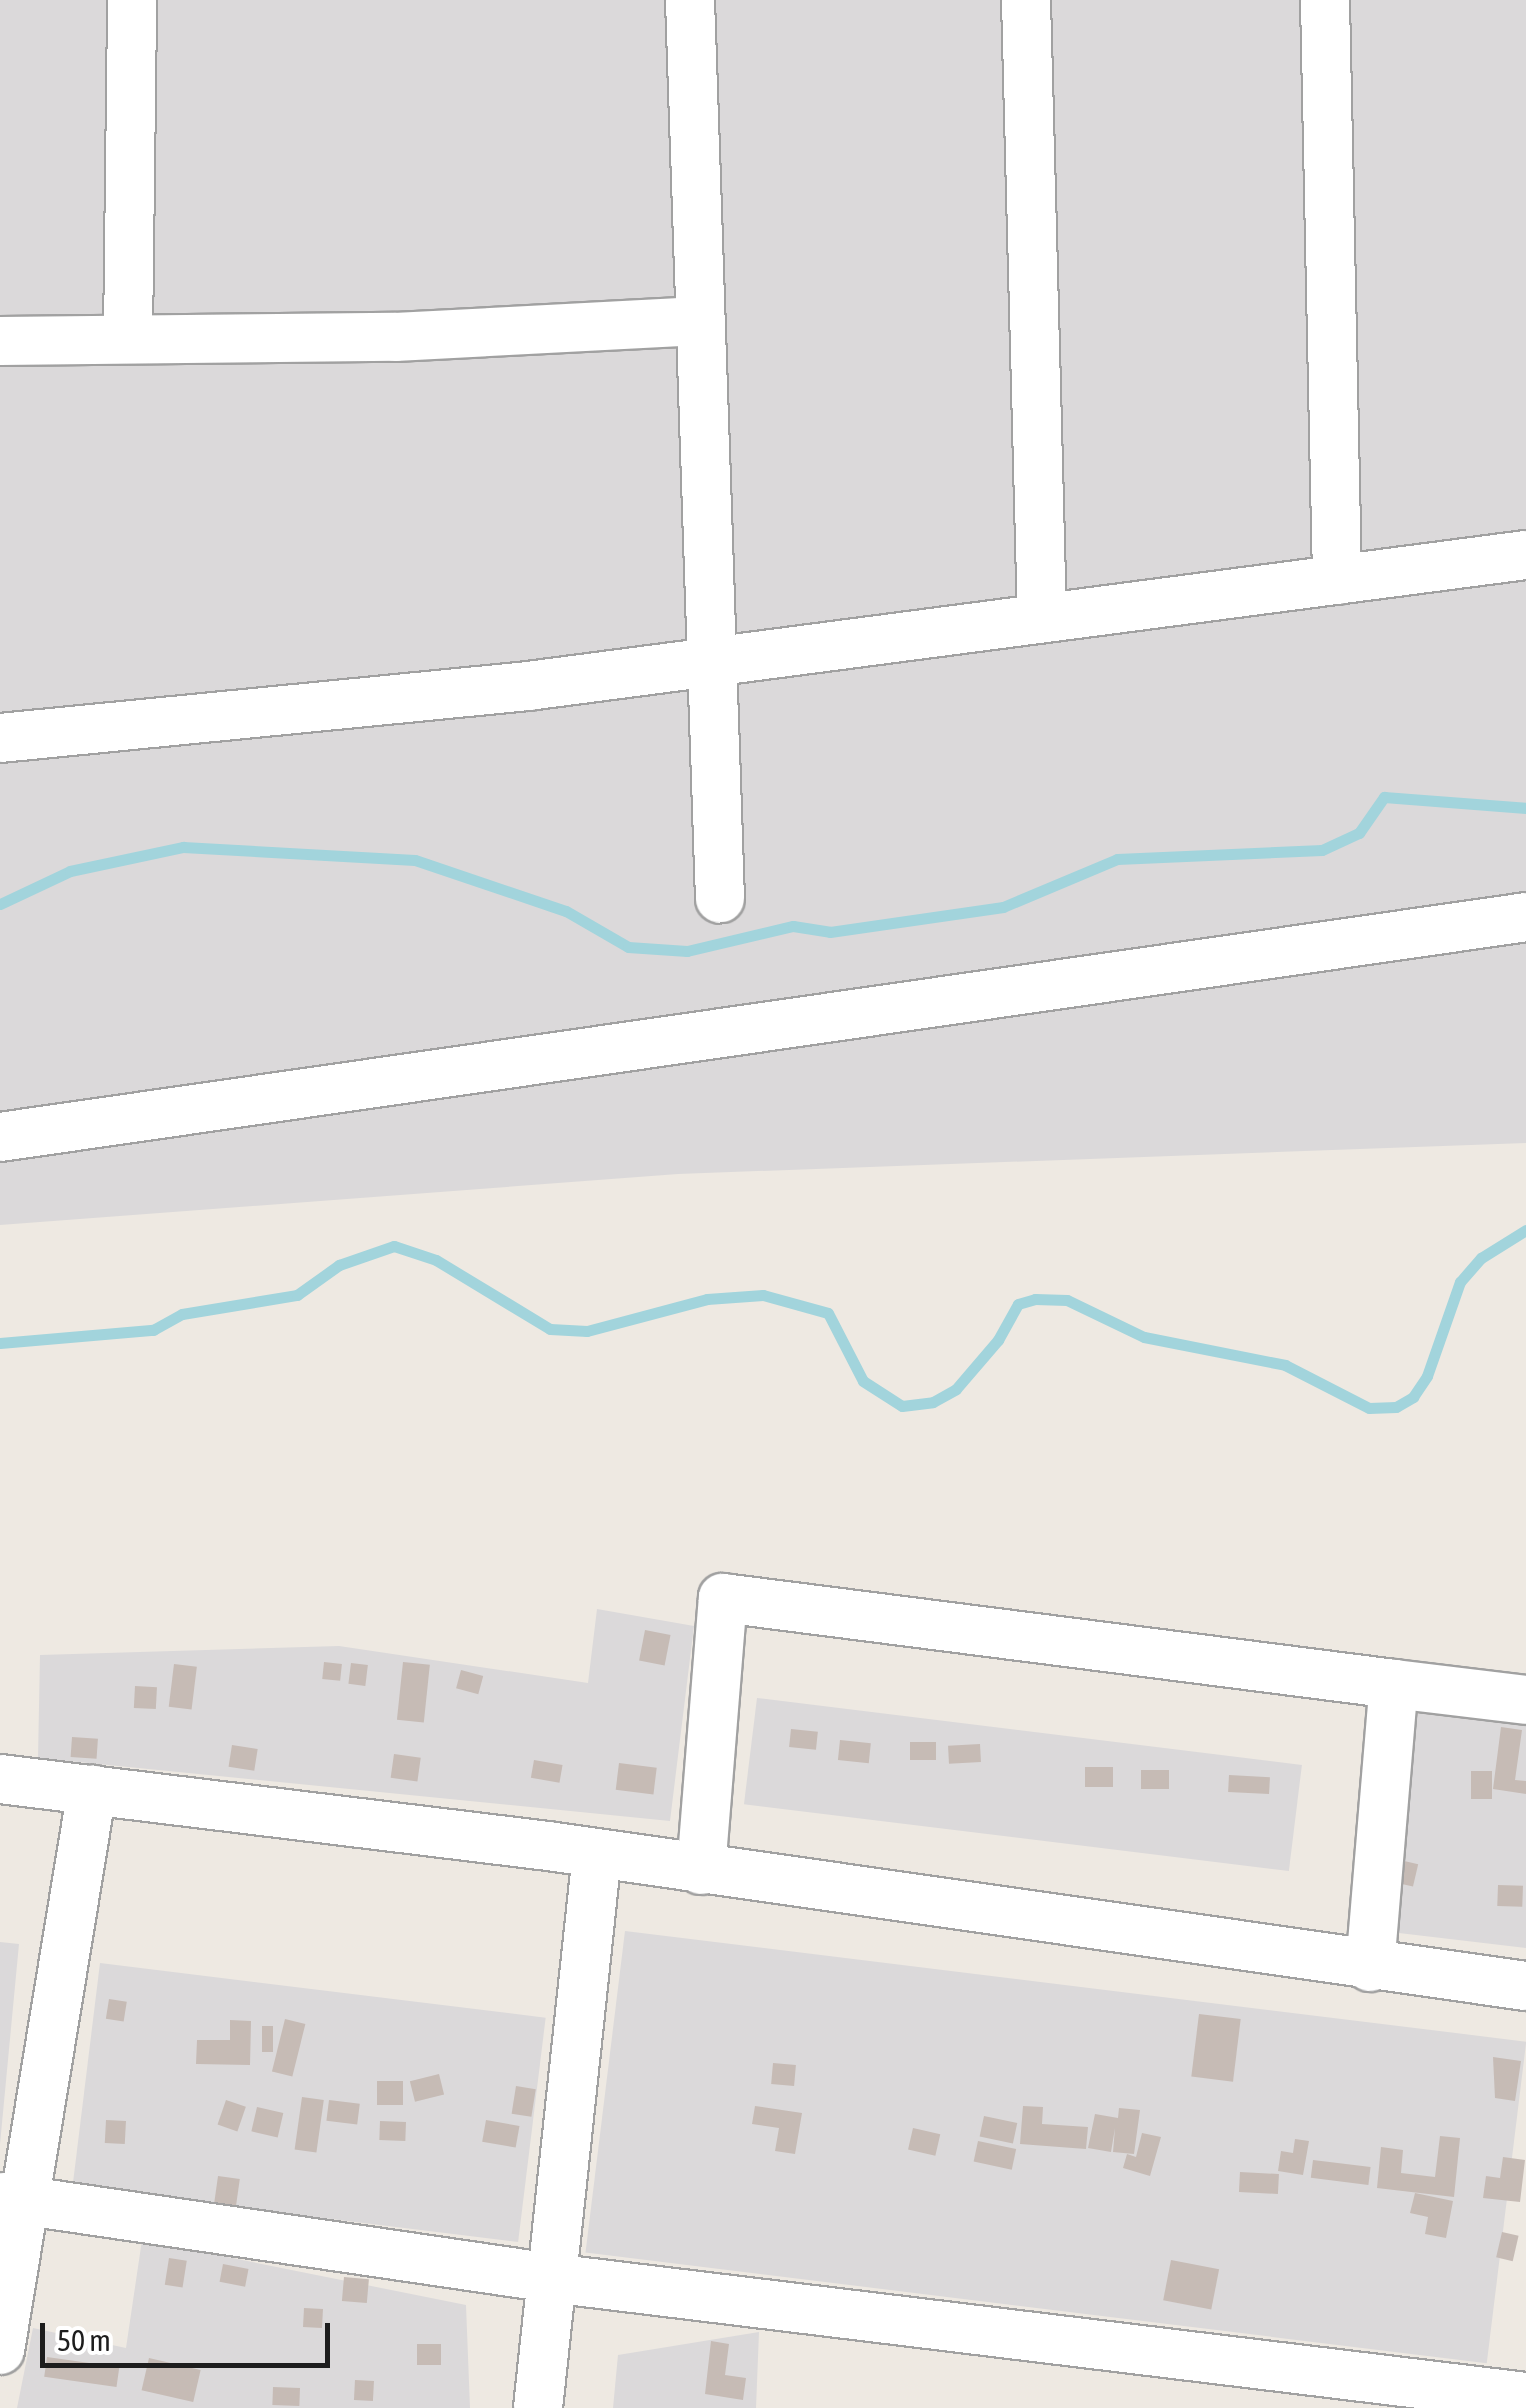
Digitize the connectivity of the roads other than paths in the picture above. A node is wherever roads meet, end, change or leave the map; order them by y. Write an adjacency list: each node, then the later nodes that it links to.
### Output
1 (132, 0): 6 (street)
2 (690, 0): 5 (street)
3 (1026, 0): 10 (street)
4 (1324, 0): 9 (street)
5 (700, 321): 6 (street); 11 (street)
6 (128, 337): 7 (street)
7 (0, 341)
8 (1526, 555): 9 (street)
9 (1337, 580): 10 (street)
10 (1042, 618): 11 (street)
11 (712, 662): 12 (street); 13 (street)
12 (0, 738)
13 (720, 898)
14 (1526, 917): 15 (street)
15 (0, 1137)
16 (1394, 1684): 17 (street); 21 (street); 22 (street)
17 (1526, 1700)
18 (0, 1779): 19 (street)
19 (92, 1790): 20 (street); 24 (street)
20 (596, 1854): 21 (street); 25 (street)
21 (700, 1870): 22 (street)
22 (1370, 1967): 23 (street)
23 (1526, 1986)
24 (11, 2199): 25 (street); 26 (street)
25 (552, 2278): 27 (street); 28 (street)
26 (0, 2350)
27 (1526, 2397)
28 (538, 2408)

